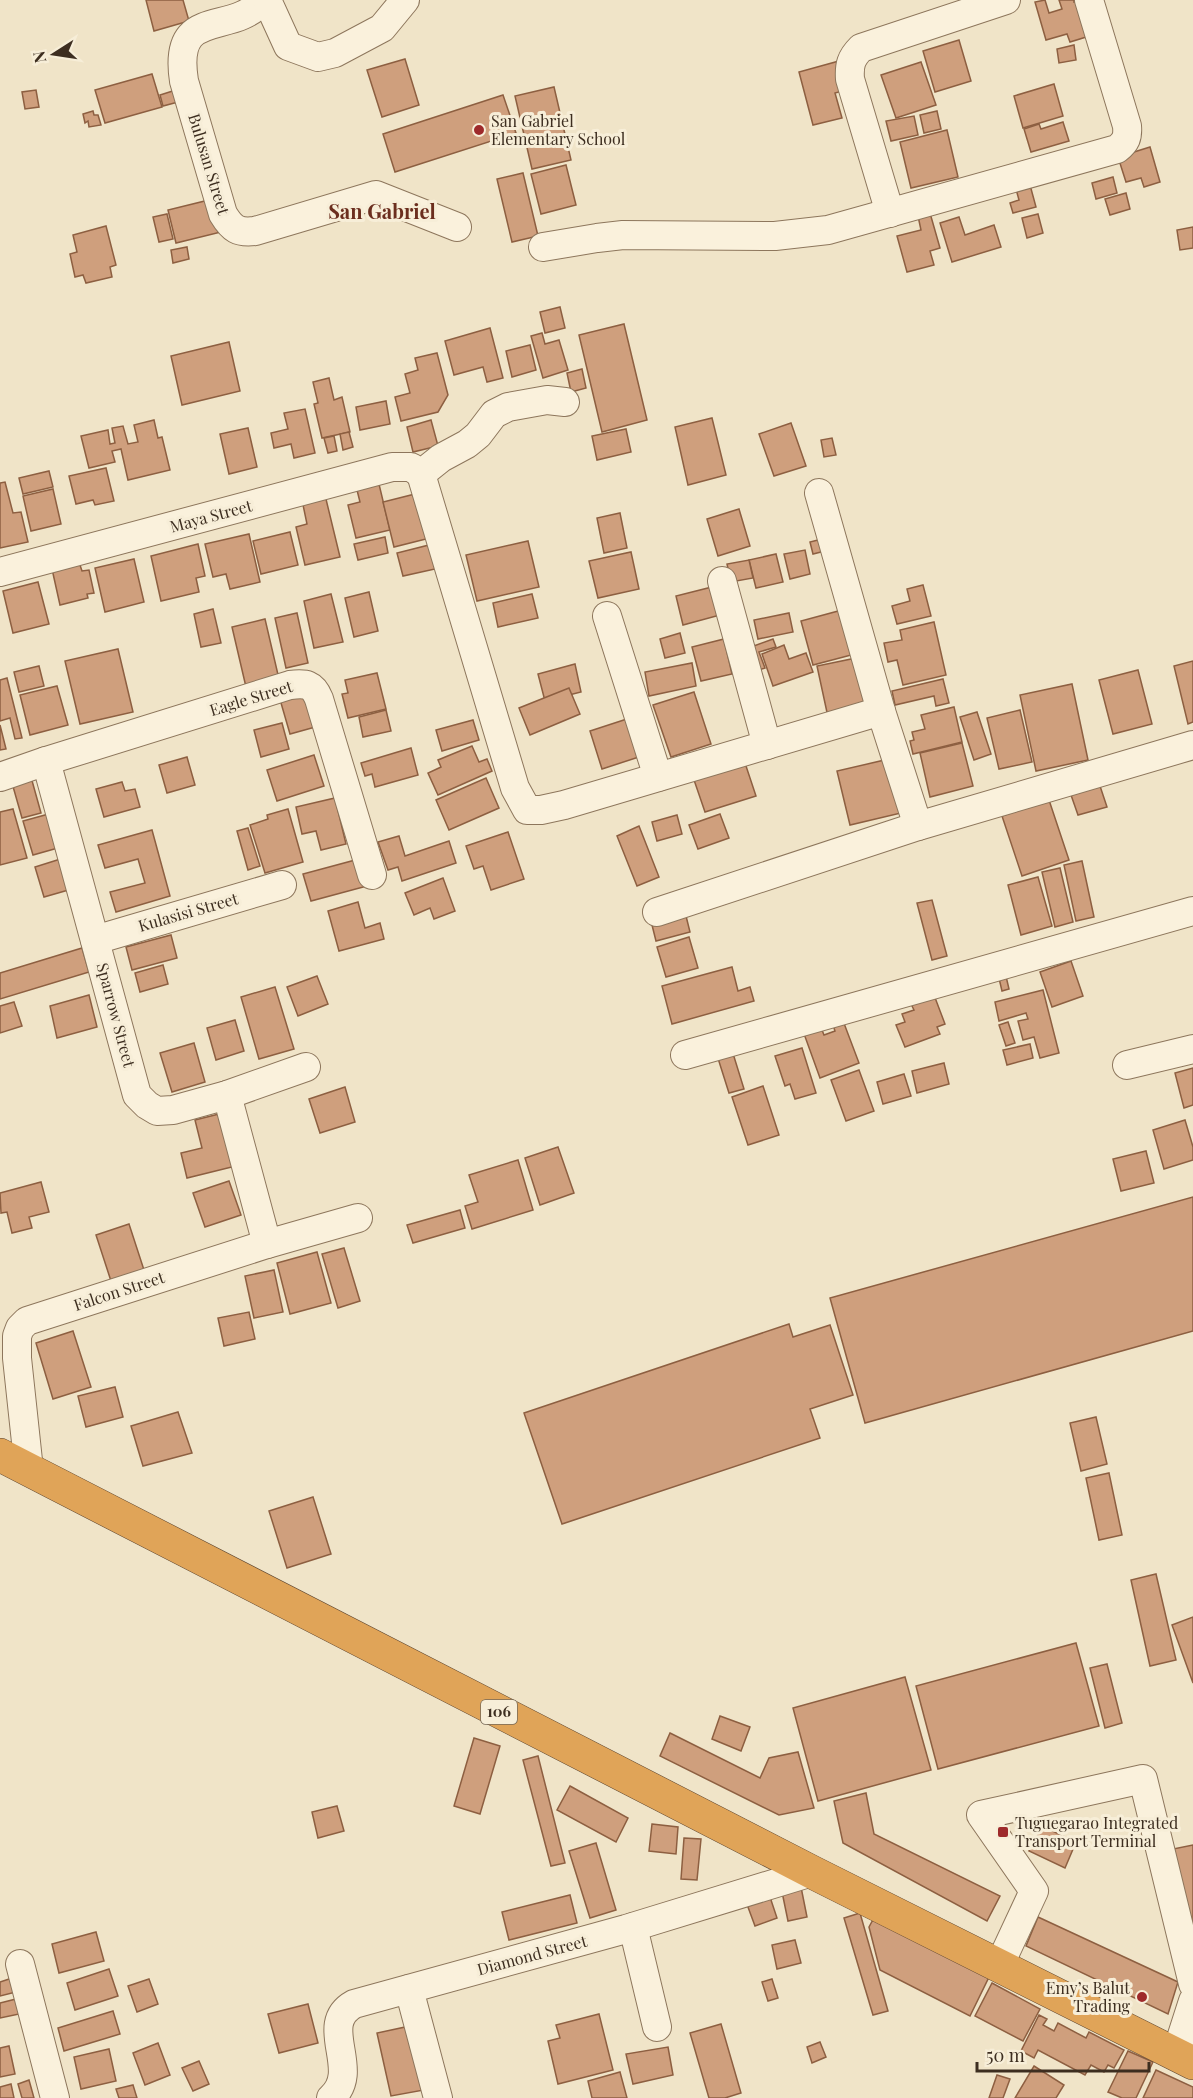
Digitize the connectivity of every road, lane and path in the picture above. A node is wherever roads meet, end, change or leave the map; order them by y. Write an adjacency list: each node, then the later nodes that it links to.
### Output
1 (265, 0): 2 (street); 6 (street, Bulusan Street)
2 (405, 0)
3 (1006, 0): 5 (street)
4 (1089, 0): 5 (street)
5 (890, 213): 7 (street)
6 (457, 227)
7 (543, 247)
8 (565, 402): 9 (street)
9 (421, 474): 11 (street, Maya Street); 19 (street)
10 (819, 493): 14 (street)
11 (0, 572)
12 (722, 581): 15 (street)
13 (607, 616): 19 (street)
14 (881, 711): 15 (street); 20 (street)
15 (766, 745): 19 (street)
16 (1193, 745): 20 (street)
17 (46, 761): 18 (street, Eagle Street); 21 (street, Eagle Street); 25 (street, Sparrow Street)
18 (0, 777)
19 (658, 777)
20 (918, 826): 24 (street)
21 (372, 875)
22 (282, 885): 25 (street, Kulasisi Street)
23 (1193, 911): 27 (street)
24 (657, 912)
25 (95, 940): 30 (street, Sparrow Street)
26 (1193, 1049): 28 (street)
27 (685, 1055)
28 (1126, 1065)
29 (306, 1067): 30 (street, Sparrow Street)
30 (227, 1095): 32 (street)
31 (358, 1218): 32 (street, Falcon Street)
32 (267, 1244): 34 (street, Falcon Street)
33 (0, 1455): 34 (highway, 106)
34 (29, 1470): 35 (highway, 106)
35 (812, 1872): 36 (street, Diamond Street); 38 (highway, 106)
36 (633, 1927): 40 (street, Diamond Street); 42 (street)
37 (20, 1964): 44 (street)
38 (999, 1966): 39 (street); 43 (highway, 106)
39 (1193, 1984)
40 (409, 1989): 45 (street, Diamond Street); 46 (street)
41 (1193, 2001): 43 (street)
42 (657, 2027)
43 (1185, 2059)
44 (55, 2098)
45 (331, 2098)
46 (438, 2098)

